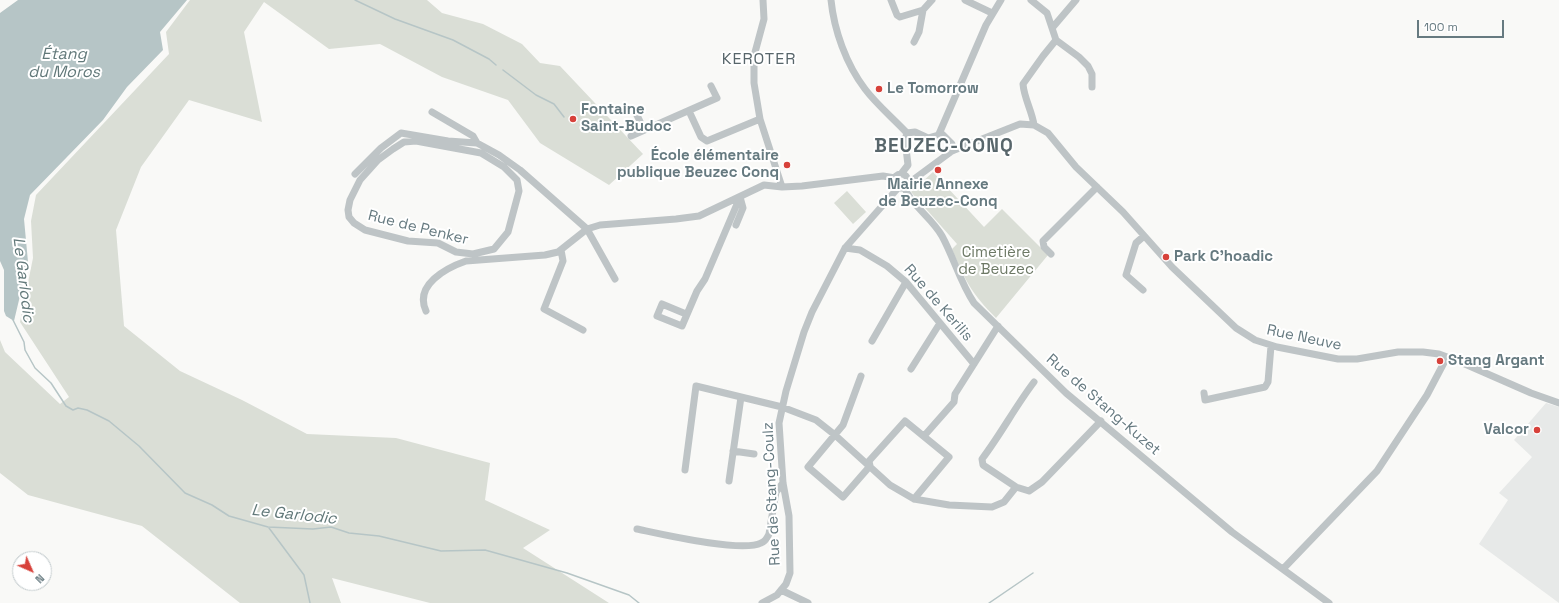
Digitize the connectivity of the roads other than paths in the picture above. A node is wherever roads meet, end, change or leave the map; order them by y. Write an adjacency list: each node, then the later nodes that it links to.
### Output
1 (831, 0): 22 (street)
2 (891, 0): 9 (street)
3 (932, 0): 9 (street)
4 (965, 0): 10 (street)
5 (1001, 0): 10 (street)
6 (1031, 0): 11 (street)
7 (1076, 0): 11 (street)
8 (763, 3): 19 (street)
9 (923, 10): 13 (street)
10 (992, 13): 23 (street)
11 (1053, 27): 12 (street)
12 (1056, 40): 15 (street); 20 (street)
13 (914, 42)
14 (711, 86): 17 (street)
15 (1092, 87)
16 (635, 111): 21 (street)
17 (689, 111): 19 (street); 21 (street)
18 (432, 112): 25 (street)
19 (760, 119): 29 (street)
20 (1034, 125): 26 (street); 31 (street, Rue Neuve)
21 (644, 130): 24 (street)
22 (907, 133): 23 (street); 28 (street)
23 (939, 134): 26 (street)
24 (631, 136)
25 (477, 142): 27 (street); 34 (street)
26 (952, 150): 30 (street, Rue de Stang-Coulz)
27 (355, 174)
28 (898, 176): 29 (street); 30 (street); 30 (street)
29 (782, 187): 32 (street)
30 (903, 187): 36 (street, Rue de Stang-Coulz); 49 (street, Rue de Stang-Kuzet)
31 (1097, 187): 35 (street, Rue Neuve); 41 (street)
32 (740, 197): 33 (street); 34 (street); 47 (street)
33 (736, 225)
34 (587, 230): 39 (street); 43 (street)
35 (1144, 236): 45 (street); 52 (street, Rue Neuve)
36 (854, 237): 37 (street, Rue de Stang-Coulz); 40 (street)
37 (845, 248): 40 (street, Rue de Kerilis); 61 (street, Rue de Stang-Coulz)
38 (494, 249): 38 (street, Rue de Penker); 42 (street)
39 (561, 250): 42 (street); 50 (street)
40 (860, 250): 44 (street, Rue de Kerilis)
41 (1051, 254)
42 (499, 258): 46 (street)
43 (614, 279)
44 (906, 282): 48 (street, Rue de Kerilis); 51 (street)
45 (1143, 290)
46 (426, 311)
47 (686, 314)
48 (940, 323): 54 (street, Rue de Kerilis); 55 (street)
49 (998, 326): 54 (street); 62 (street, Rue de Stang-Kuzet)
50 (582, 330)
51 (872, 341)
52 (1271, 346): 53 (street, Rue Neuve); 58 (street)
53 (1447, 357): 60 (street, Rue Neuve); 74 (street)
54 (974, 364): 64 (street)
55 (911, 369)
56 (861, 376): 63 (street)
57 (1034, 382): 71 (street)
58 (1204, 393)
59 (741, 397): 61 (street); 65 (street); 68 (street)
60 (1559, 403)
61 (782, 407): 63 (street); 70 (street, Rue de Stang-Coulz)
62 (1101, 421): 71 (street); 74 (street, Rue de Stang-Kuzet)
63 (835, 435): 67 (street); 67 (street)
64 (924, 436): 67 (street); 72 (street)
65 (733, 451): 66 (street); 69 (street)
66 (754, 454)
67 (870, 466): 72 (street)
68 (685, 470)
69 (728, 481)
70 (783, 483): 73 (street); 75 (street, Rue de Stang-Coulz)
71 (1016, 487): 72 (street)
72 (914, 499)
73 (637, 529)
74 (1283, 569): 78 (street, Rue de Stang-Kuzet)
75 (781, 590): 76 (street, Rue de Stang-Coulz); 77 (street)
76 (762, 603)
77 (808, 603)
78 (1330, 603)

